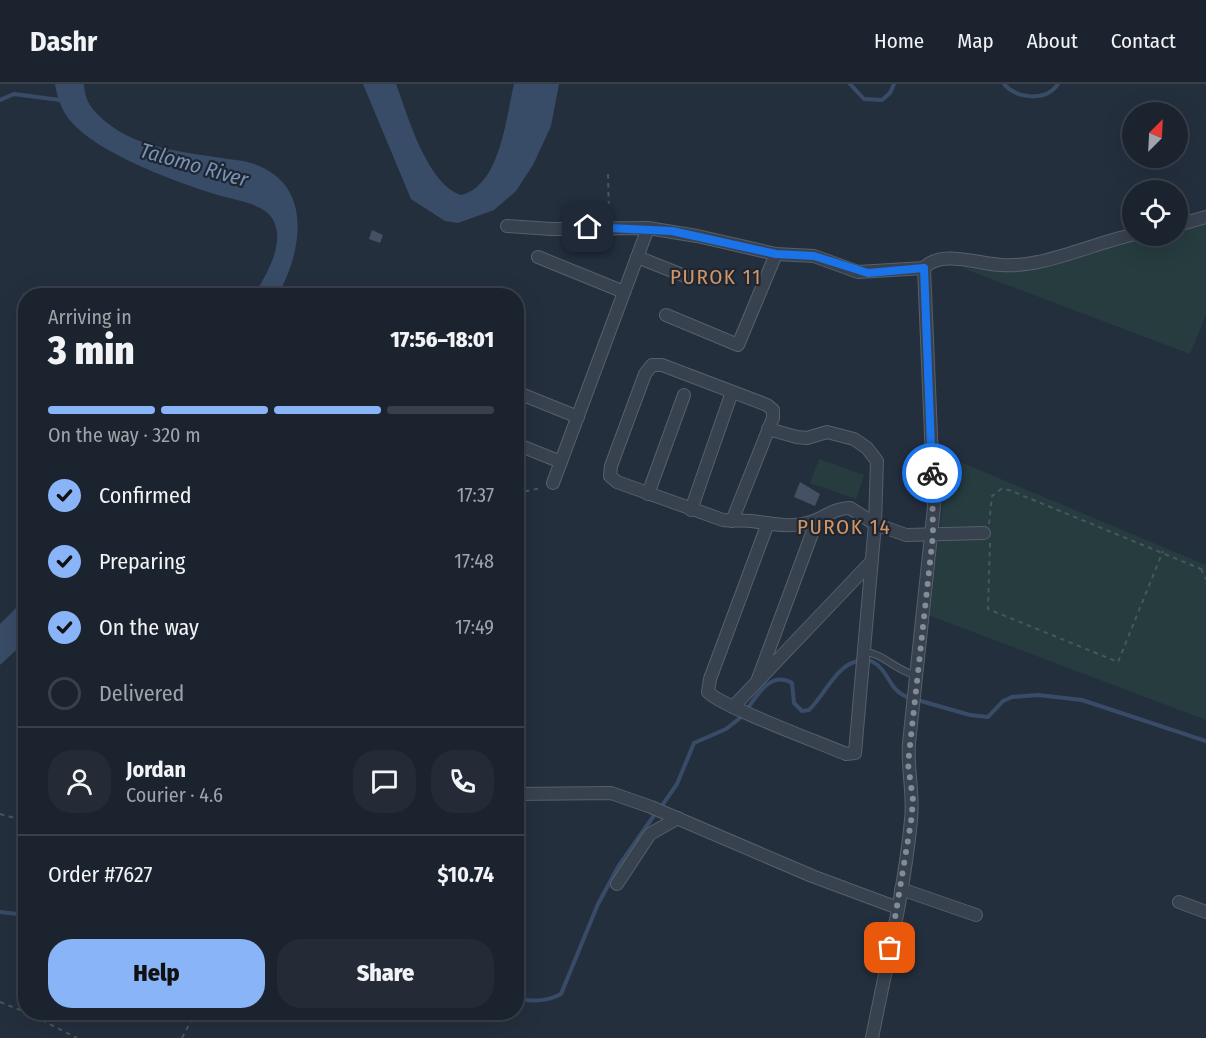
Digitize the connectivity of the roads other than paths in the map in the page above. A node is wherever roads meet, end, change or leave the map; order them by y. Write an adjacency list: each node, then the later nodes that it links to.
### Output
1 (1206, 217): 2 (street)
2 (1188, 222)
3 (507, 226): 4 (street)
4 (648, 228): 6 (street); 8 (street)
5 (1122, 238): 9 (street)
6 (776, 254): 9 (street); 12 (street)
7 (538, 257): 11 (street)
8 (637, 257): 10 (street); 11 (street)
9 (924, 268): 28 (street)
10 (685, 276)
11 (624, 292): 16 (street)
12 (666, 315)
13 (732, 392): 17 (street); 21 (street); 22 (street)
14 (524, 395): 16 (street)
15 (684, 395): 21 (street)
16 (578, 417): 19 (street)
17 (768, 429): 24 (street); 26 (street)
18 (524, 447): 19 (street)
19 (561, 462): 20 (street)
20 (553, 483)
21 (648, 494): 22 (street)
22 (691, 510): 24 (street)
23 (817, 520): 25 (street); 26 (street); 32 (street)
24 (732, 521): 25 (street)
25 (768, 523): 33 (street)
26 (875, 524): 28 (street); 29 (street)
27 (984, 533): 28 (street)
28 (933, 535): 31 (street)
29 (872, 562): 30 (street); 32 (street)
30 (863, 652): 31 (lane); 33 (street)
31 (915, 675): 37 (street)
32 (756, 684): 33 (street)
33 (733, 707)
34 (524, 794): 35 (street)
35 (678, 818): 36 (street); 39 (street)
36 (617, 884)
37 (901, 889): 39 (street); 41 (street)
38 (1179, 902): 40 (street)
39 (898, 908): 42 (street)
40 (1206, 912)
41 (976, 915)
42 (872, 1038)

